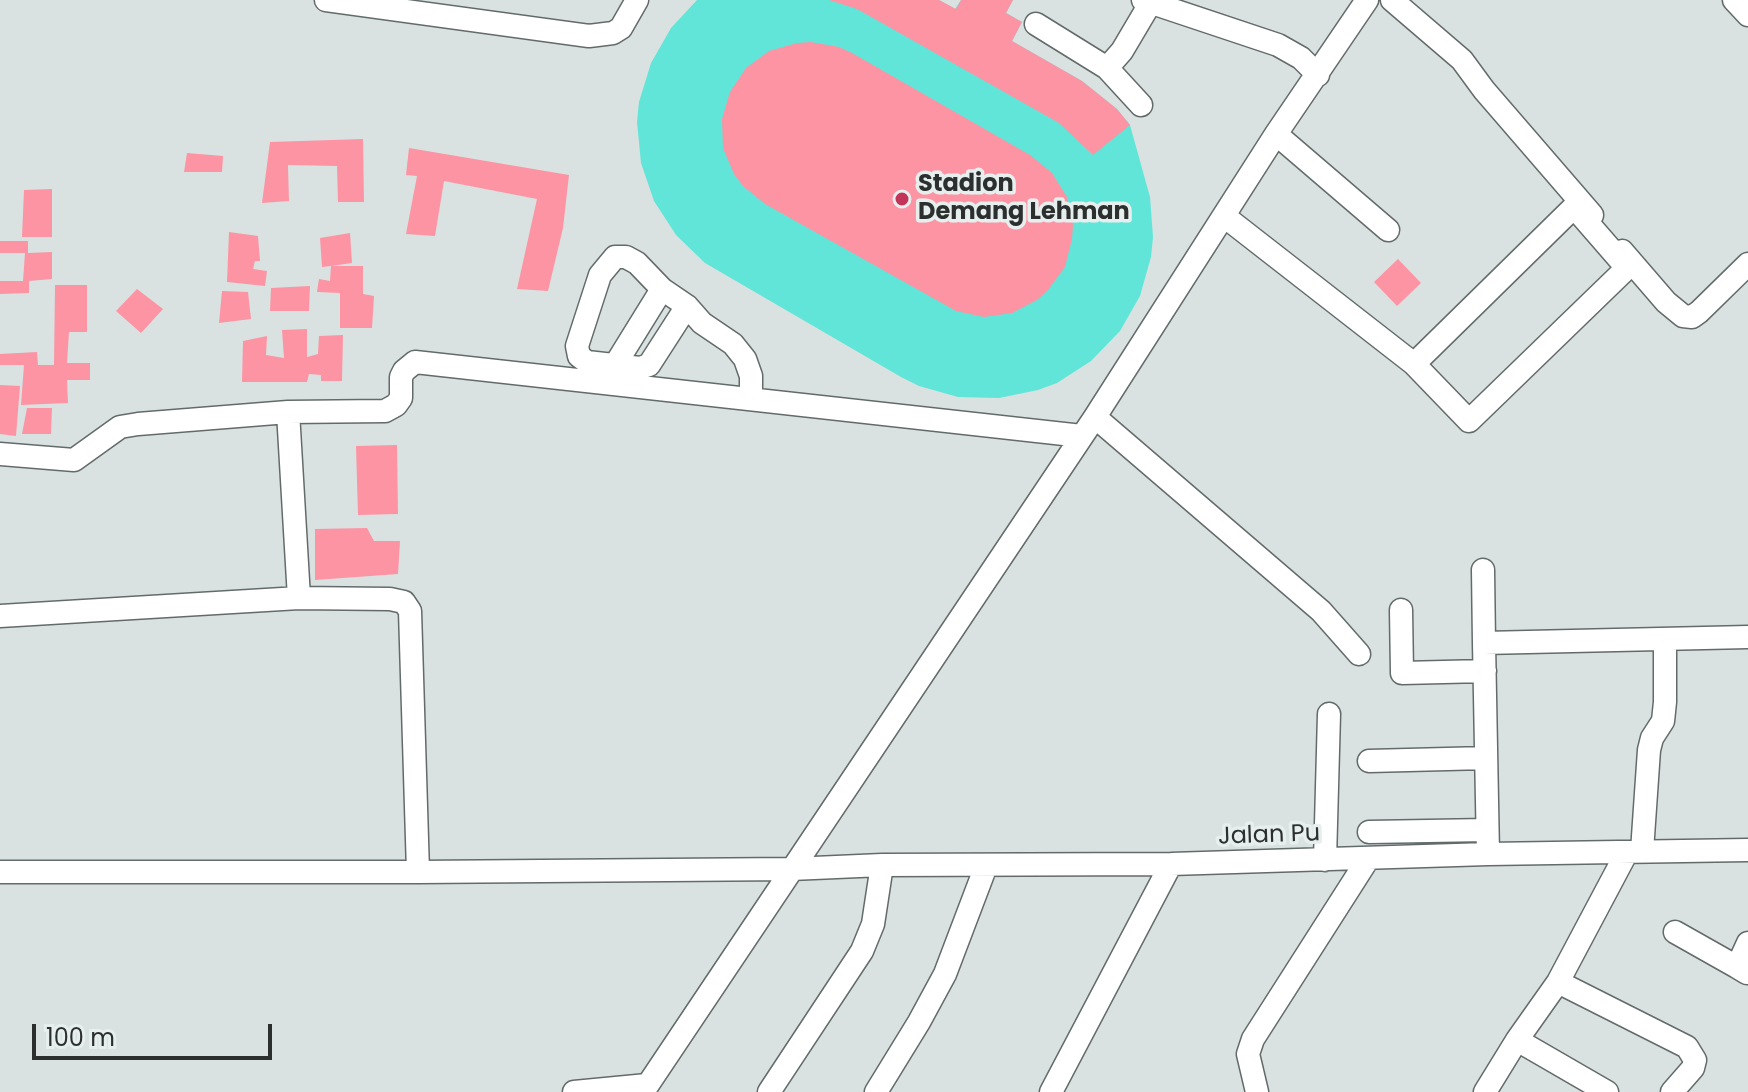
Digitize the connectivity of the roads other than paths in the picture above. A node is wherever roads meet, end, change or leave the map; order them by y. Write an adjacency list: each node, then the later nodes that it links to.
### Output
1 (326, 0): 2 (street)
2 (637, 0)
3 (1367, 0): 10 (street)
4 (1392, 0): 15 (street)
5 (1734, 0): 7 (street)
6 (1147, 1): 9 (street); 10 (street)
7 (1748, 15)
8 (1036, 24): 9 (street)
9 (1107, 68): 11 (street)
10 (1318, 75): 12 (street)
11 (1141, 105)
12 (1276, 134): 13 (street); 14 (street)
13 (1224, 216): 18 (street); 22 (street)
14 (1388, 230)
15 (1748, 264)
16 (662, 289): 17 (street); 19 (street); 19 (street)
17 (687, 306): 19 (street); 20 (street)
18 (1414, 364): 18 (street)
19 (615, 365)
20 (751, 399): 21 (street); 23 (street)
21 (288, 412): 24 (street); 26 (street)
22 (1095, 417): 23 (street); 32 (street)
23 (1082, 436): 47 (street)
24 (0, 454)
25 (1483, 570): 31 (street)
26 (299, 598): 28 (street); 49 (street)
27 (1401, 610): 33 (street)
28 (0, 616)
29 (1748, 637): 30 (street)
30 (1665, 639): 31 (street); 40 (street)
31 (1484, 643): 33 (street)
32 (1359, 654)
33 (1485, 671): 35 (street)
34 (1329, 714): 43 (street)
35 (1486, 758): 36 (street); 37 (street)
36 (1369, 761)
37 (1487, 830): 38 (street); 41 (street)
38 (1369, 832)
39 (1748, 850): 40 (street, Jalan Pu)
40 (1635, 852): 41 (street, Jalan Pu); 53 (street)
41 (1488, 854): 42 (street, Jalan Pu)
42 (1368, 859): 43 (street, Jalan Pu); 60 (street)
43 (1325, 860): 44 (street, Jalan Pu)
44 (1171, 864): 46 (street, Jalan Pu); 59 (street)
45 (882, 865): 46 (street, Jalan Pu); 47 (street, Jalan Pu); 57 (street)
46 (986, 866): 58 (street)
47 (791, 869): 49 (street, Jalan Pu); 55 (street)
48 (0, 872): 49 (street, Jalan Pu)
49 (418, 872)
50 (1675, 932): 52 (street)
51 (1748, 943): 52 (street)
52 (1742, 970)
53 (1558, 982): 54 (street); 63 (street)
54 (1517, 1040): 61 (street); 62 (street)
55 (649, 1090): 56 (street)
56 (574, 1092)
57 (769, 1092)
58 (876, 1092)
59 (1051, 1092)
60 (1257, 1092)
61 (1485, 1092)
62 (1607, 1092)
63 (1672, 1092)

